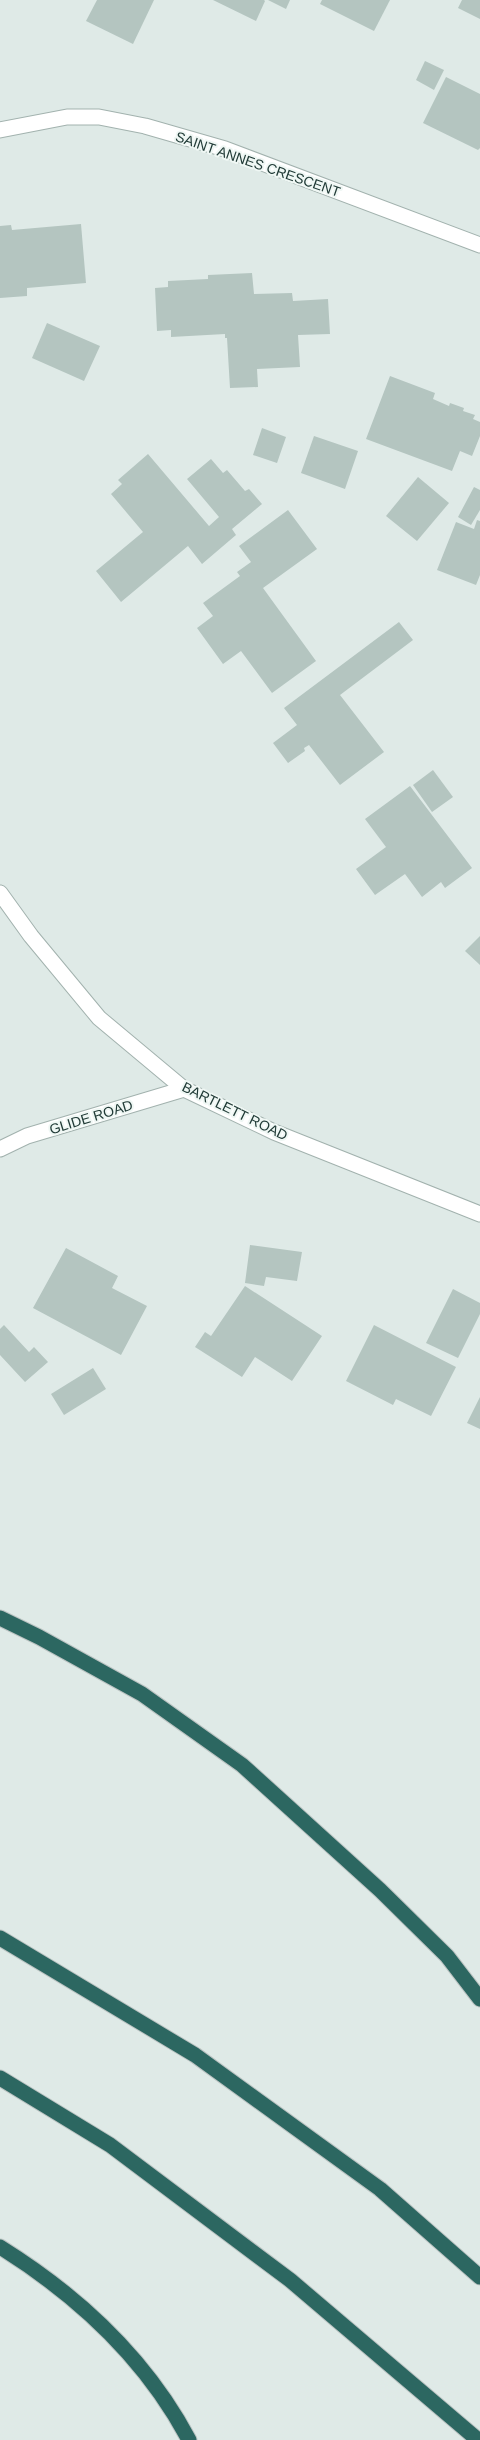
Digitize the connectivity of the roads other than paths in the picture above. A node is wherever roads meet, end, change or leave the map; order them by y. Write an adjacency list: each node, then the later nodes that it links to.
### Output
1 (0, 130): 2 (street, SAINT ANNES CRESCENT)
2 (480, 245)
3 (0, 893): 4 (street, BARTLETT ROAD)
4 (184, 1089): 5 (street, GLIDE ROAD); 6 (street, BARTLETT ROAD)
5 (0, 1150)
6 (480, 1214)
7 (0, 1618): 9 (highway)
8 (0, 1938): 12 (highway)
9 (480, 1999)
10 (0, 2078): 14 (highway)
11 (0, 2247): 13 (highway)
12 (480, 2277)
13 (189, 2440)
14 (478, 2440)

